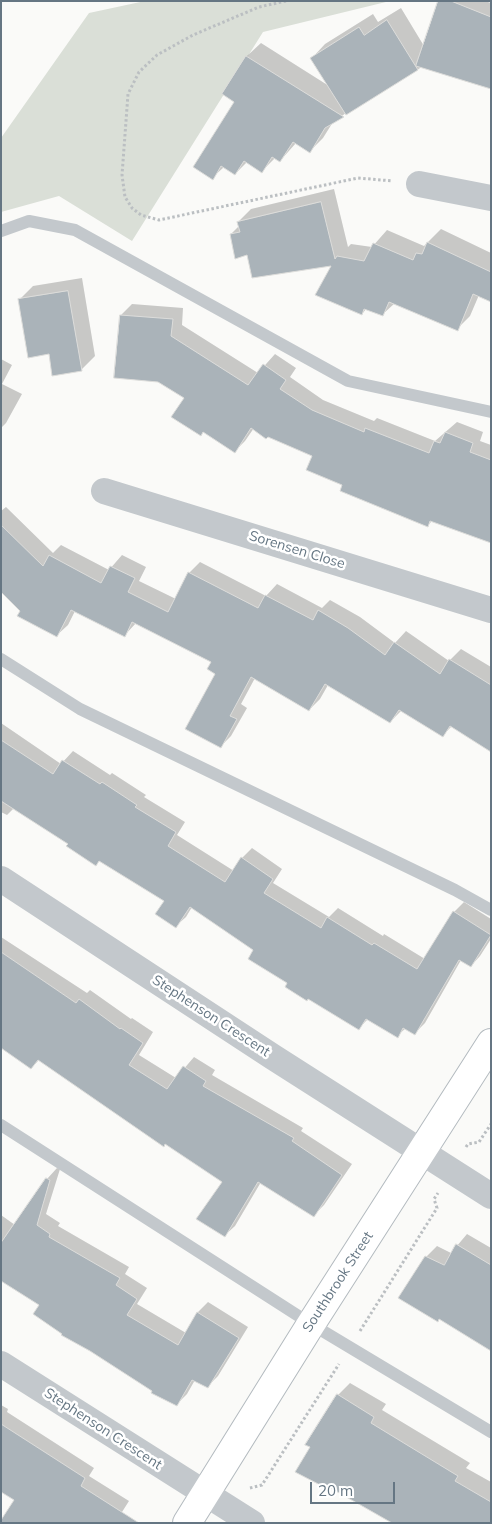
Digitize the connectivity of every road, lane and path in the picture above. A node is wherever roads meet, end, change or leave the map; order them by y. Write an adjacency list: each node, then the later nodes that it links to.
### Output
1 (286, 1): 2 (path)
2 (419, 184): 3 (street)
3 (491, 198)
4 (1, 231): 5 (lane)
5 (491, 412)
6 (104, 491): 7 (street, Sorensen Close)
7 (491, 610)
8 (1, 659): 10 (lane)
9 (1, 879): 15 (street, Stephenson Crescent)
10 (491, 910)
11 (491, 1043): 15 (street, Southbrook Street)
12 (491, 1124): 14 (path)
13 (1, 1125): 17 (lane)
14 (468, 1144)
15 (421, 1153): 16 (street, Stephenson Crescent); 17 (street, Southbrook Street)
16 (491, 1196)
17 (311, 1324): 19 (lane); 20 (street, Southbrook Street)
18 (1, 1364): 20 (street, Stephenson Crescent)
19 (491, 1432)
20 (205, 1494): 21 (street, Southbrook Street); 22 (street, Stephenson Crescent)
21 (187, 1523)
22 (252, 1523)

